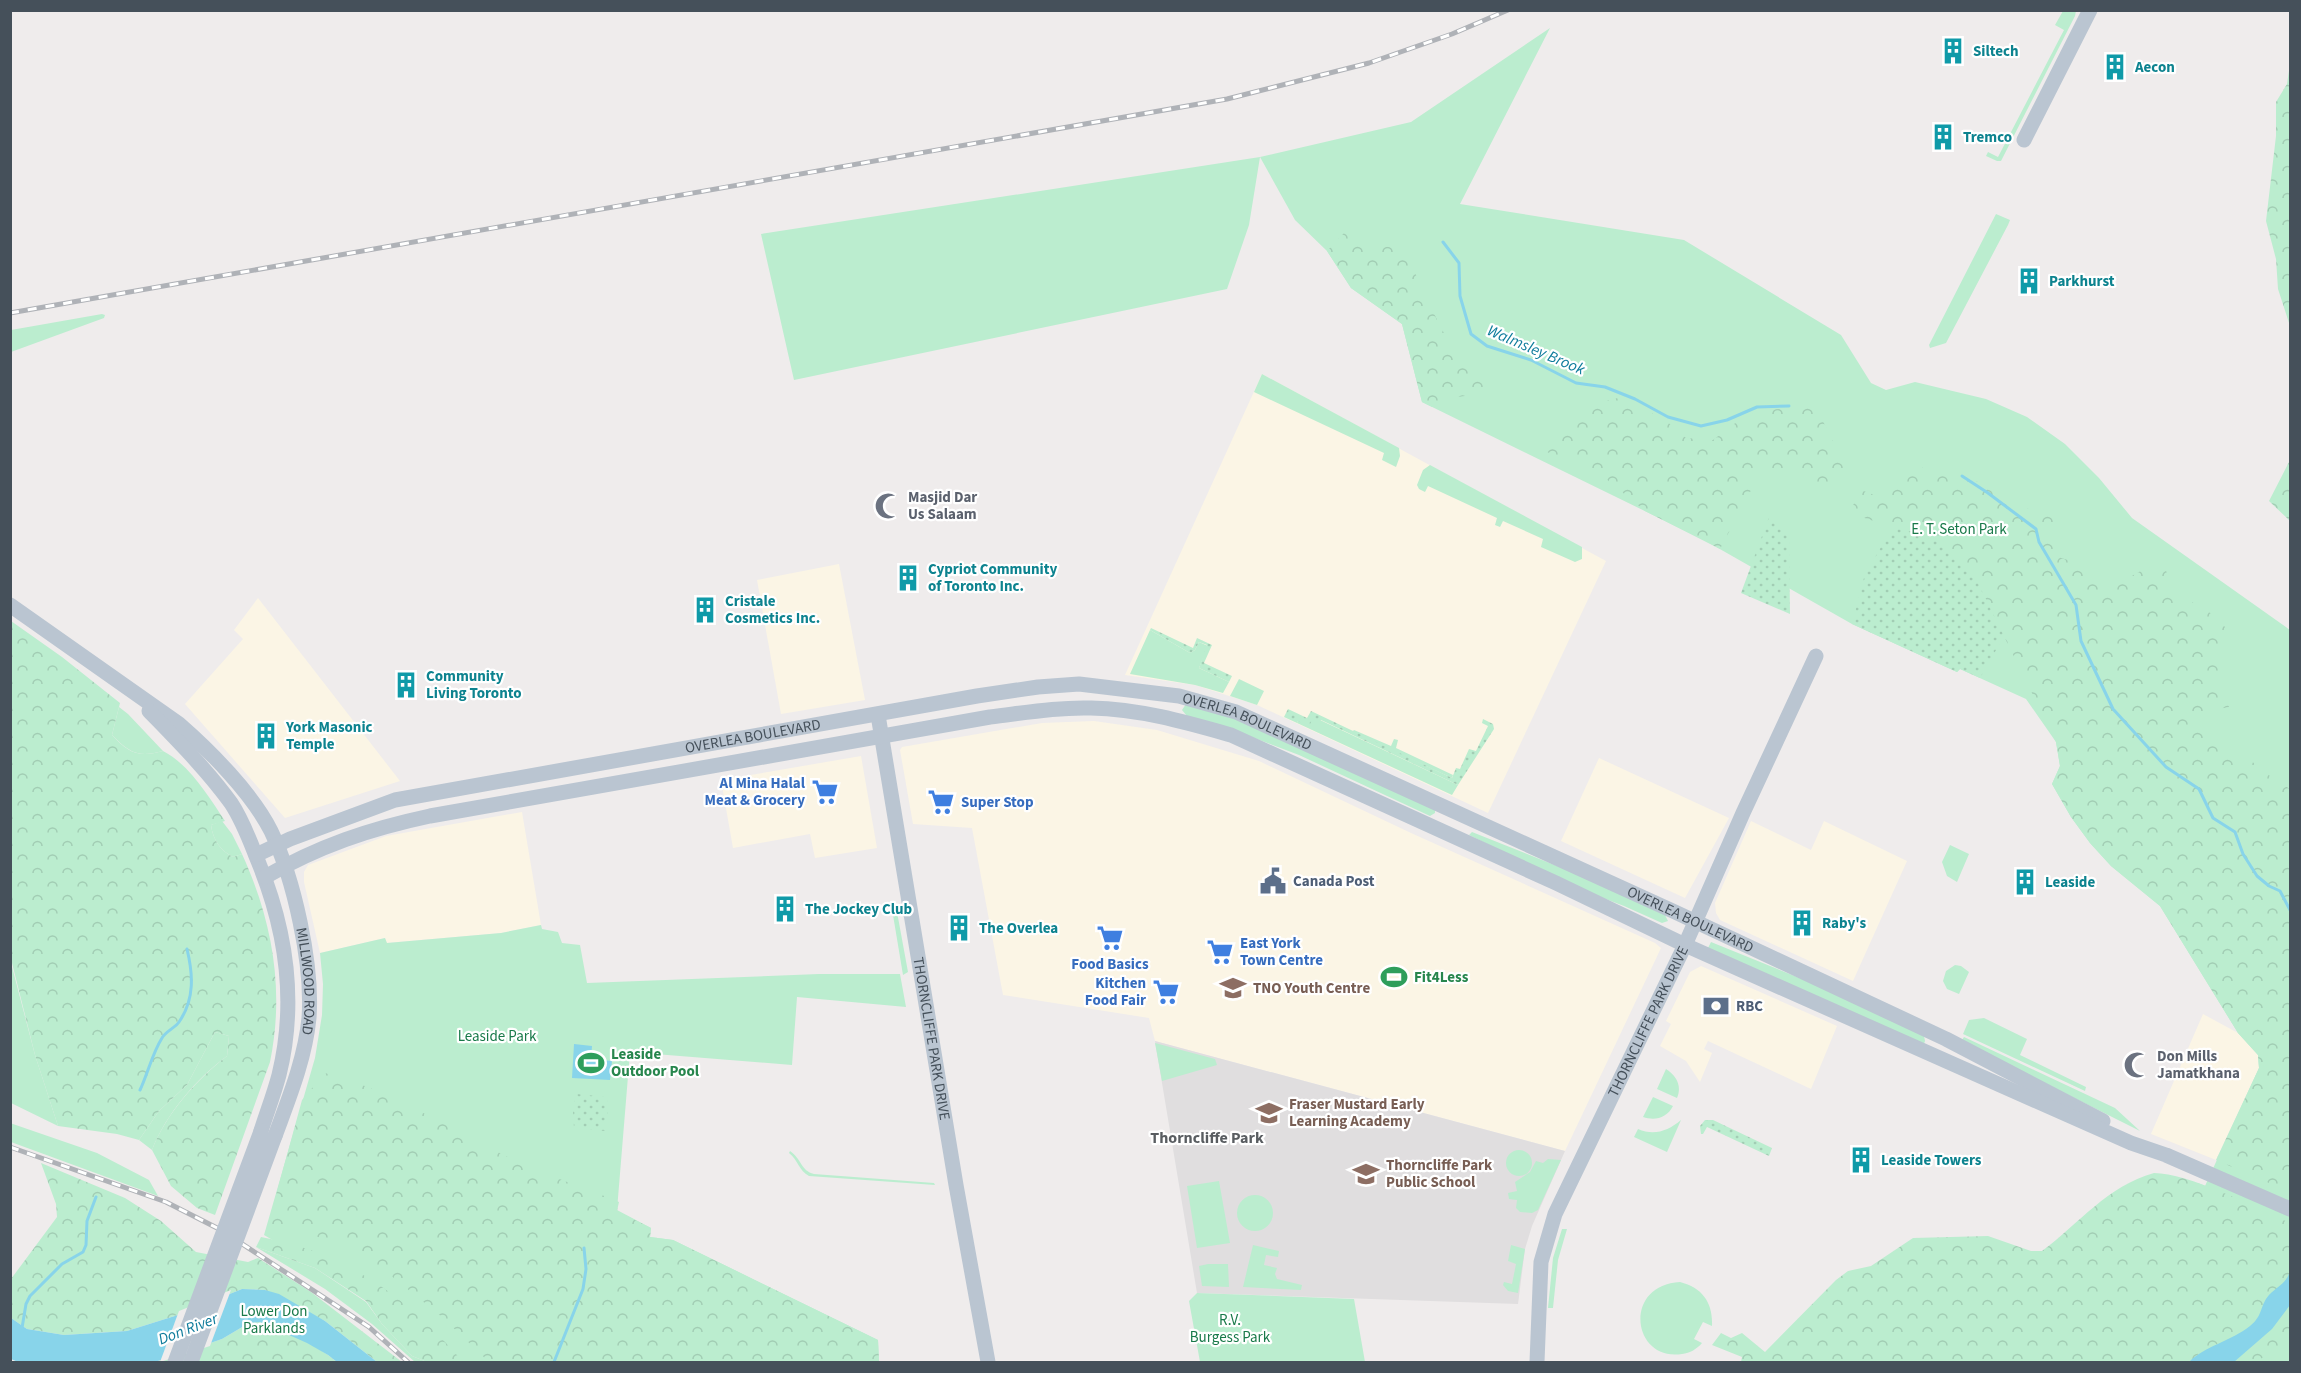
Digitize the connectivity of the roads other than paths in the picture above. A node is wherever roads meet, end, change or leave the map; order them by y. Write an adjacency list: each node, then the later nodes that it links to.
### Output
1 (2090, 10): 2 (main road)
2 (2025, 140)
3 (10, 604): 5 (main road, MILLWOOD ROAD)
4 (1816, 656): 12 (main road, THORNCLIFFE PARK DRIVE)
5 (124, 686): 8 (main road, MILLWOOD ROAD); 9 (main road, MILLWOOD ROAD)
6 (878, 715): 7 (main road, THORNCLIFFE PARK DRIVE); 8 (main road, OVERLEA BOULEVARD); 12 (main road, OVERLEA BOULEVARD)
7 (880, 737): 10 (main road, OVERLEA BOULEVARD); 13 (main road, OVERLEA BOULEVARD); 19 (main road, THORNCLIFFE PARK DRIVE)
8 (276, 845): 9 (main road, OVERLEA BOULEVARD); 10 (main road, MILLWOOD ROAD)
9 (256, 855): 11 (main road, MILLWOOD ROAD)
10 (284, 866): 11 (main road, OVERLEA BOULEVARD); 14 (main road, MILLWOOD ROAD)
11 (265, 877): 14 (main road, MILLWOOD ROAD)
12 (1695, 922): 13 (main road, THORNCLIFFE PARK DRIVE); 15 (main road, OVERLEA BOULEVARD)
13 (1685, 945): 15 (main road, OVERLEA BOULEVARD); 20 (main road, THORNCLIFFE PARK DRIVE)
14 (268, 1134): 17 (main road, MILLWOOD ROAD, bridge); 18 (main road, MILLWOOD ROAD, bridge)
15 (2166, 1155): 16 (main road, OVERLEA BOULEVARD)
16 (2290, 1209)
17 (175, 1362)
18 (191, 1362)
19 (988, 1362)
20 (1537, 1362)

